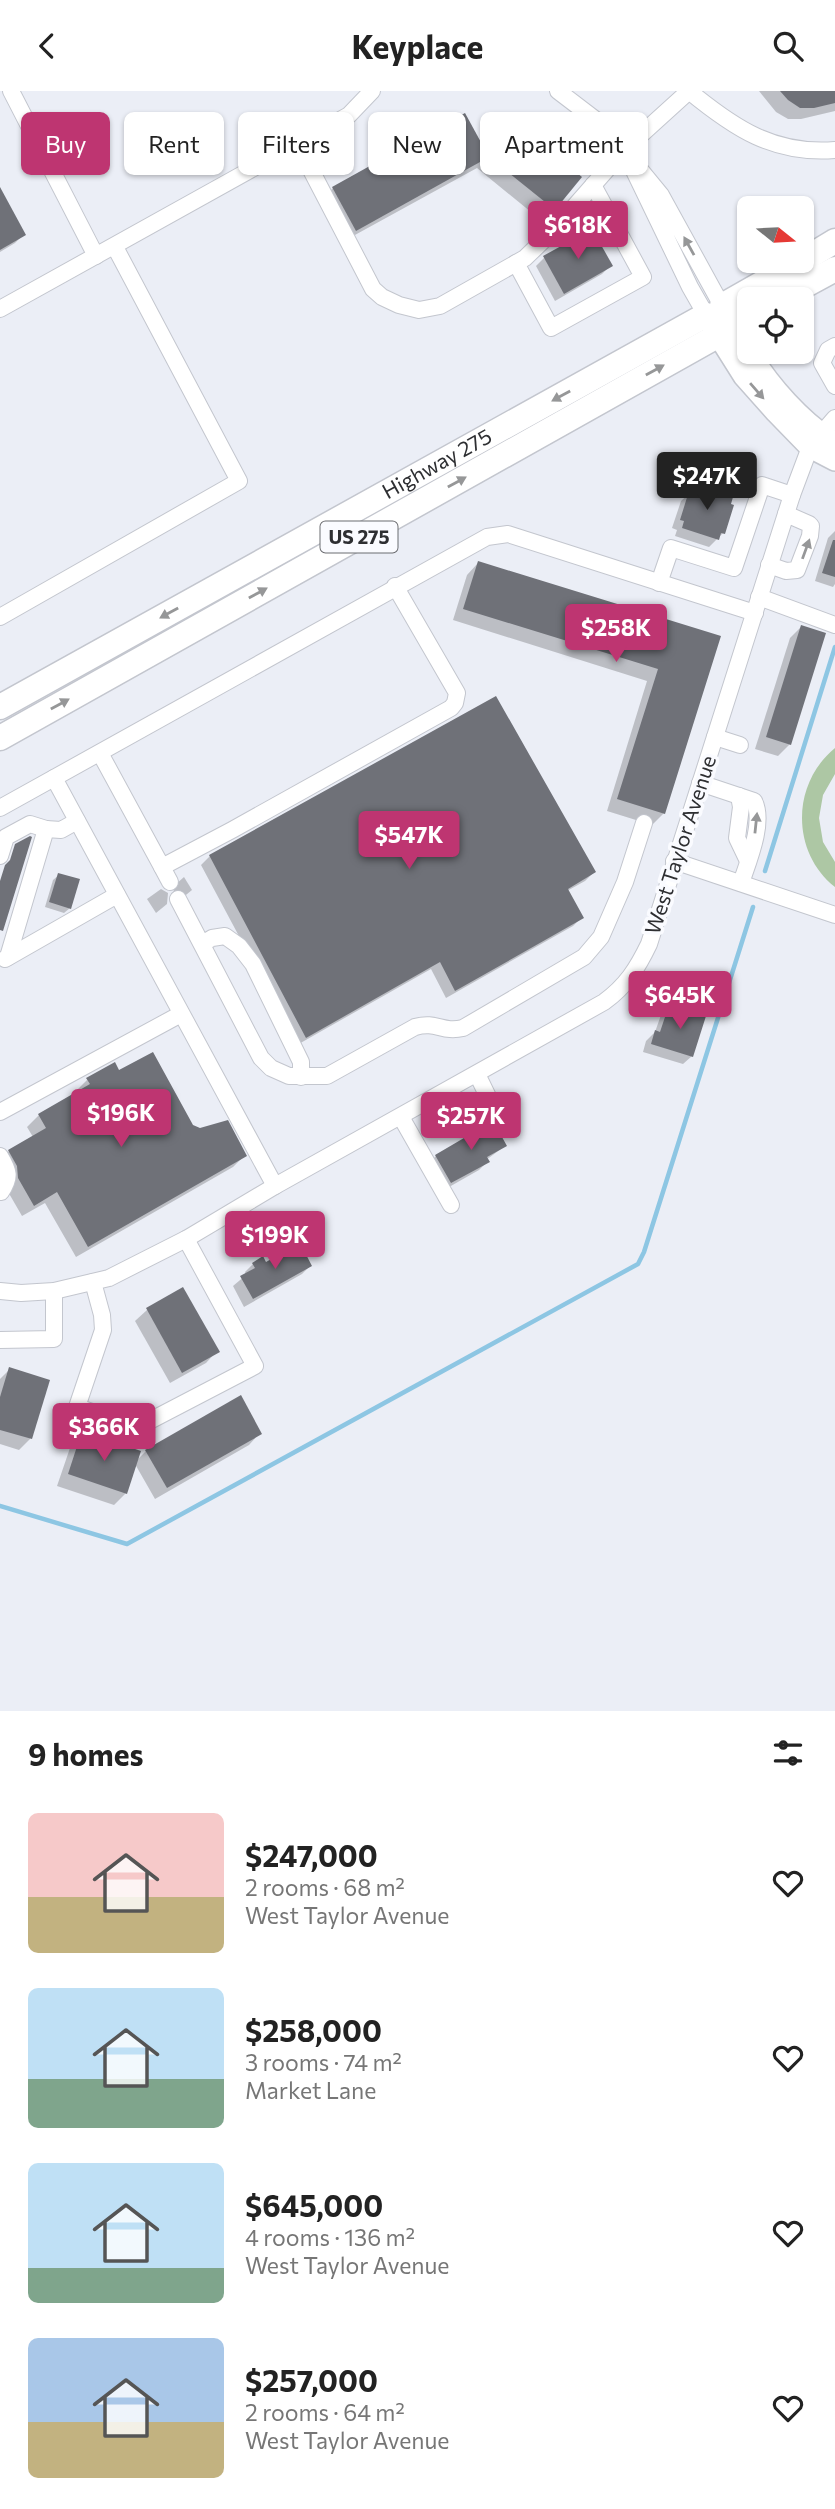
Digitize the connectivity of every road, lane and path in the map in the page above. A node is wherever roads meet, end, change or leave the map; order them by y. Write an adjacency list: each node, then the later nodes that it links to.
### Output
1 (11, 91): 17 (street)
2 (372, 91): 5 (street)
3 (558, 91): 6 (street)
4 (689, 91): 7 (street); 8 (street)
5 (352, 112)
6 (586, 112)
7 (648, 128)
8 (835, 151)
9 (244, 175): 15 (street)
10 (314, 175): 18 (street)
11 (602, 175): 13 (street)
12 (645, 175): 23 (street)
13 (593, 185): 18 (street); 18 (street)
14 (835, 241): 16 (highway, Highway 275 / US 275)
15 (115, 247): 17 (street); 37 (street)
16 (814, 253)
17 (96, 256): 22 (street)
18 (516, 263)
19 (835, 269): 21 (highway)
20 (786, 273): 23 (highway, Highway 275 / US 275)
21 (802, 287)
22 (0, 309)
23 (726, 320): 24 (main road); 28 (main road, one-way to 28); 39 (highway, Highway 275 / US 275, one-way to 39); 40 (highway, Highway 275 / US 275, one-way to 23)
24 (737, 335)
25 (835, 347): 27 (street)
26 (757, 364): 28 (main road)
27 (835, 386)
28 (825, 435): 29 (main road); 30 (street, West Taylor Avenue)
29 (835, 460)
30 (792, 495): 31 (street, West Taylor Avenue); 33 (street)
31 (786, 513): 32 (street, West Taylor Avenue); 32 (street, one-way to 31)
32 (769, 565): 35 (street, West Taylor Avenue)
33 (659, 583): 34 (street); 36 (street)
34 (395, 586): 43 (street); 52 (street)
35 (760, 597): 36 (street, West Taylor Avenue); 38 (street)
36 (755, 613): 41 (street, West Taylor Avenue)
37 (0, 617)
38 (835, 625)
39 (0, 707)
40 (0, 737)
41 (715, 737): 42 (street); 45 (street, West Taylor Avenue)
42 (740, 745)
43 (100, 753): 44 (street); 52 (street)
44 (54, 778): 46 (street); 47 (street)
45 (700, 783): 51 (street, West Taylor Avenue); 54 (street)
46 (0, 808)
47 (77, 821): 49 (street); 55 (street)
48 (644, 823): 63 (street)
49 (46, 829): 50 (street); 58 (street)
50 (0, 856)
51 (674, 861): 54 (street); 62 (street, West Taylor Avenue)
52 (162, 867): 53 (street)
53 (170, 883)
54 (741, 883): 57 (street)
55 (117, 895): 60 (street); 61 (street)
56 (178, 899): 59 (street)
57 (835, 915)
58 (7, 936): 60 (street)
59 (202, 944): 63 (street); 63 (street)
60 (4, 959)
61 (181, 1014): 65 (street); 68 (street)
62 (477, 1074): 64 (street); 66 (street, West Taylor Avenue)
63 (301, 1077)
64 (494, 1107)
65 (0, 1112)
66 (401, 1117): 68 (street, West Taylor Avenue); 70 (street)
67 (0, 1156): 69 (street)
68 (275, 1186): 71 (street, West Taylor Avenue)
69 (1, 1192)
70 (452, 1205)
71 (186, 1239): 72 (street, West Taylor Avenue); 72 (street)
72 (93, 1282): 74 (street, West Taylor Avenue)
73 (0, 1290): 74 (street, West Taylor Avenue)
74 (54, 1291): 75 (street)
75 (0, 1340)

